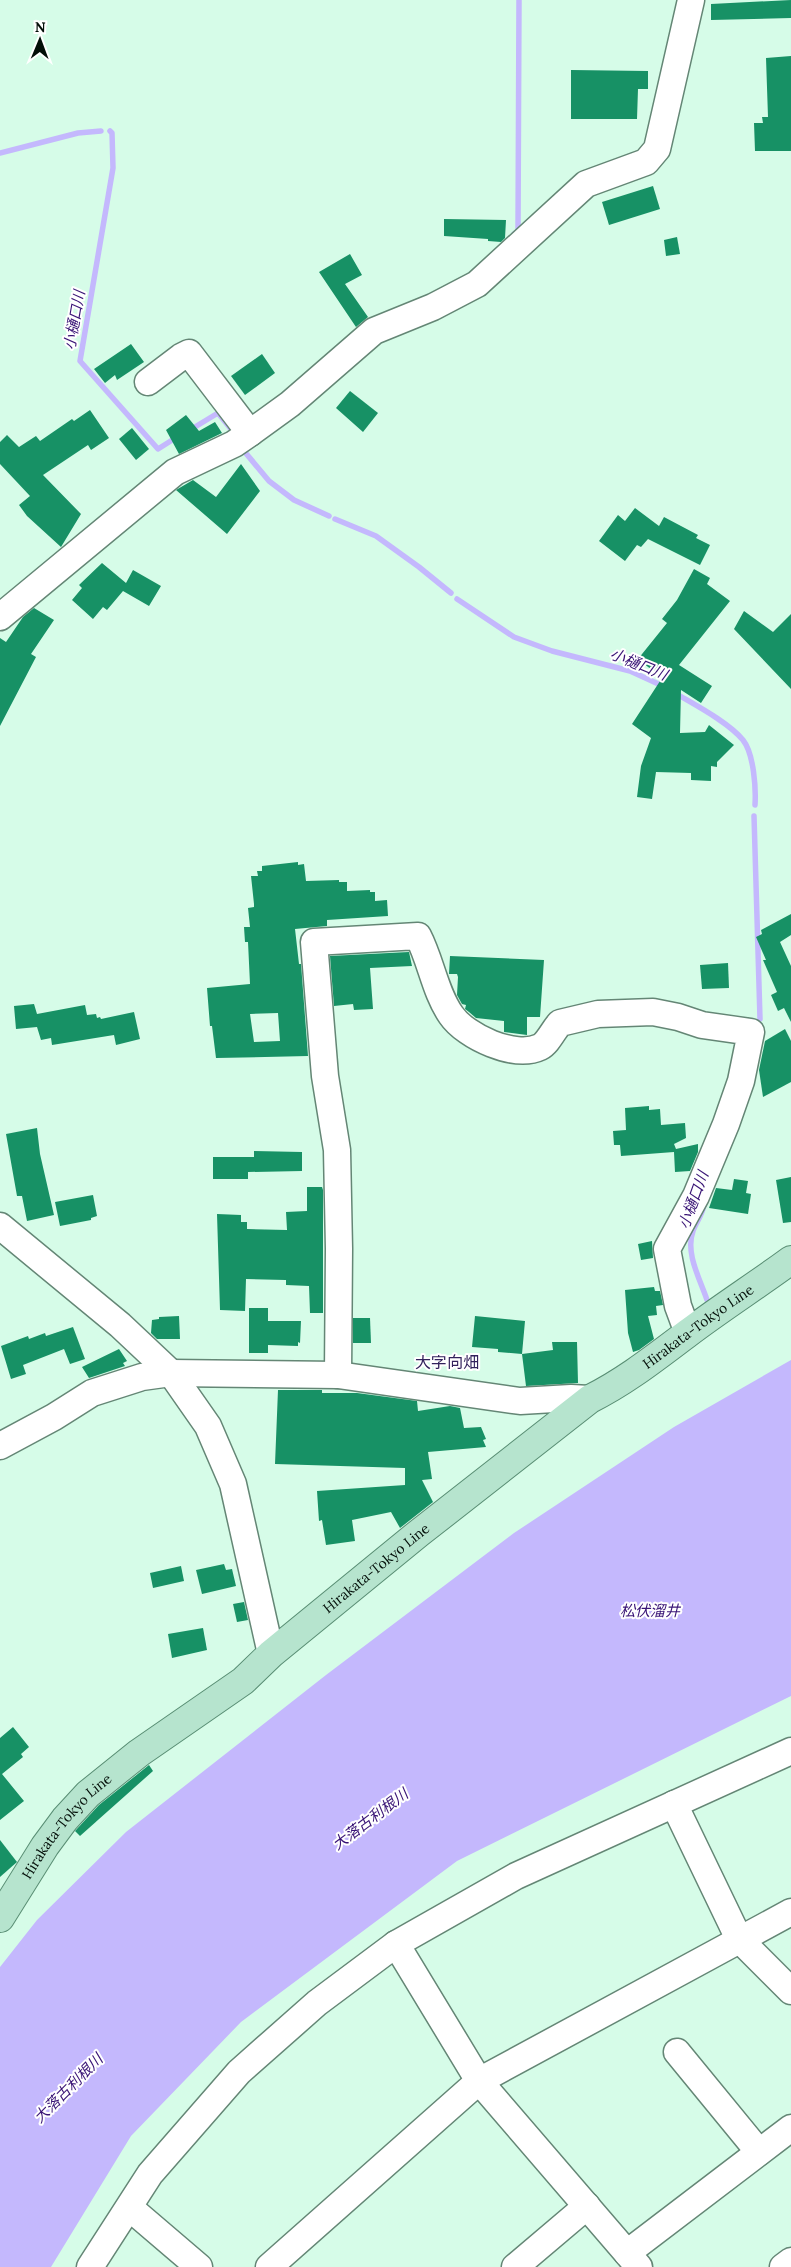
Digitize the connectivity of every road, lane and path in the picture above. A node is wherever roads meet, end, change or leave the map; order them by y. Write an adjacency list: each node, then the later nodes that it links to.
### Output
1 (691, 0): 3 (street)
2 (148, 382): 3 (street)
3 (250, 433): 4 (street)
4 (0, 617)
5 (0, 1226): 8 (street)
6 (791, 1260): 7 (main road, Hirakata-Tokyo Line)
7 (688, 1333): 9 (street); 10 (main road, Hirakata-Tokyo Line)
8 (171, 1374): 9 (street); 11 (street); 12 (street)
9 (338, 1375): 10 (street)
10 (590, 1399): 12 (main road, Hirakata-Tokyo Line)
11 (0, 1446)
12 (271, 1654): 16 (main road, Hirakata-Tokyo Line)
13 (791, 1752): 14 (street)
14 (674, 1804): 17 (street); 18 (street)
15 (791, 1912): 17 (street)
16 (0, 1918)
17 (739, 1939): 19 (street); 21 (street)
18 (396, 1944): 21 (street); 25 (street)
19 (791, 1991)
20 (677, 2052): 23 (street)
21 (479, 2081): 24 (street); 30 (street)
22 (791, 2128): 23 (street)
23 (759, 2152): 26 (street)
24 (587, 2206): 26 (street); 31 (street)
25 (130, 2208): 28 (street); 29 (street)
26 (633, 2260)
27 (791, 2261): 32 (street)
28 (90, 2267)
29 (199, 2267)
30 (269, 2267)
31 (515, 2267)
32 (783, 2267)

